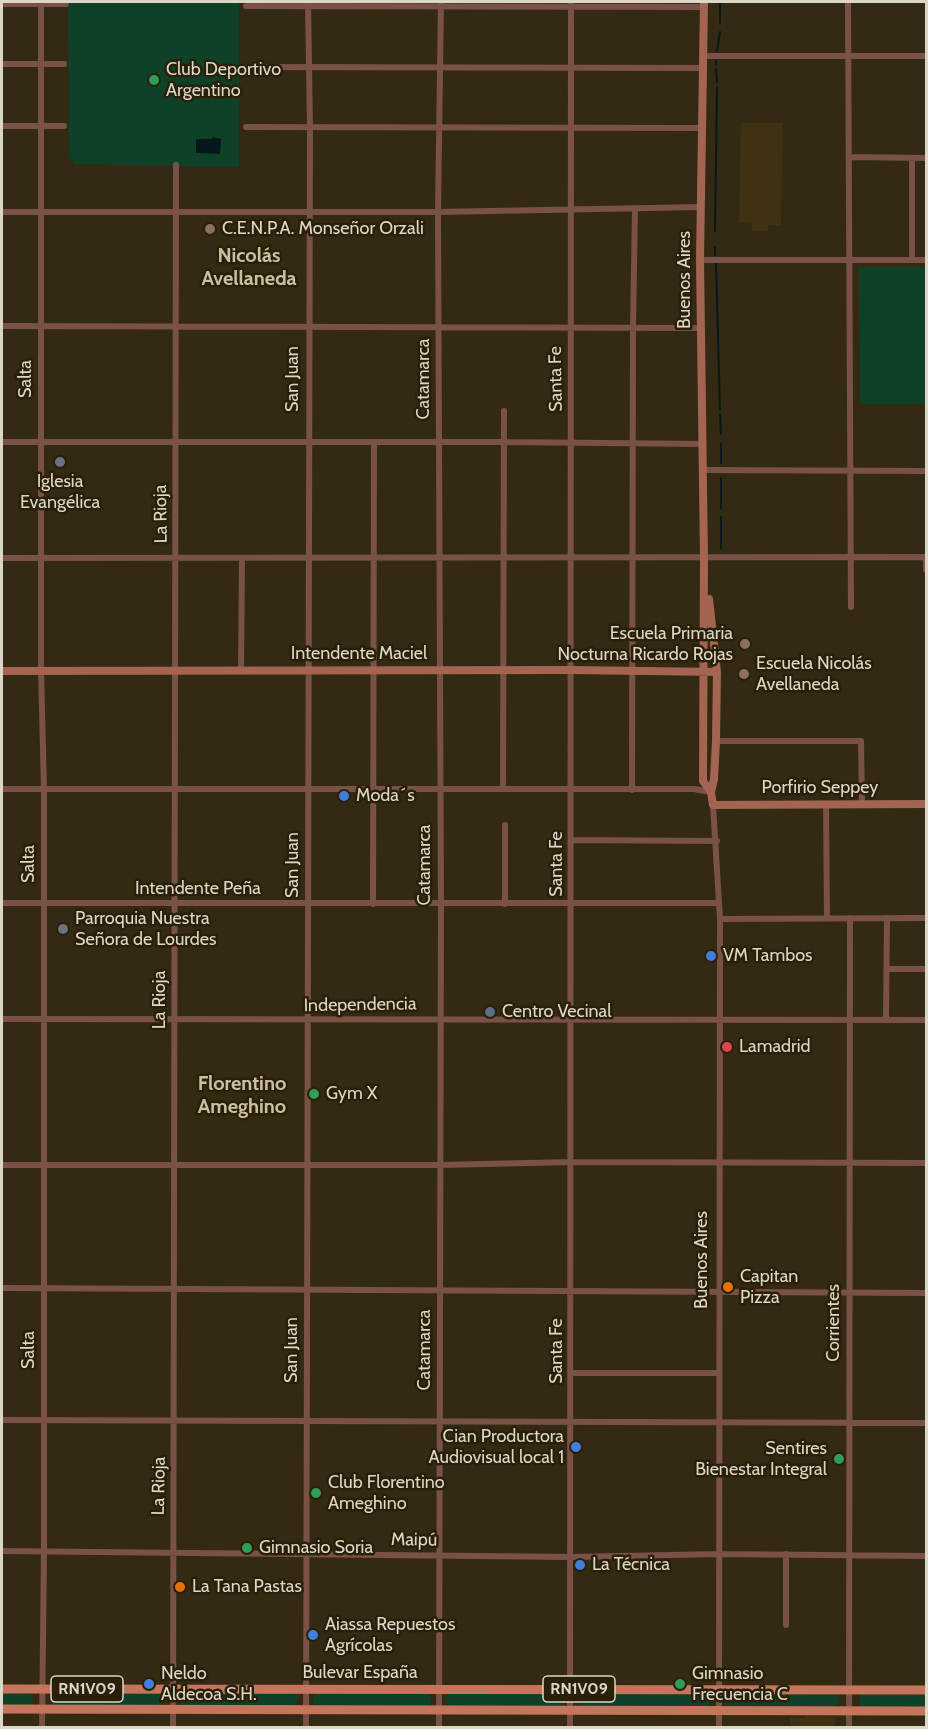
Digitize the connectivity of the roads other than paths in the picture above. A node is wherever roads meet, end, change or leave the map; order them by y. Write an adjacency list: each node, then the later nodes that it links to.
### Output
1 (848, 2): 11 (street)
2 (41, 3): 3 (street); 4 (street); 14 (street, Salta)
3 (2, 4)
4 (66, 4)
5 (308, 4): 6 (street); 9 (street); 17 (street, San Juan)
6 (441, 4): 7 (street); 18 (street, Catamarca)
7 (571, 4): 8 (street); 19 (street, Santa Fe)
8 (704, 4): 10 (main road, Buenos Aires)
9 (246, 6)
10 (703, 56): 11 (street); 20 (main road, Buenos Aires)
11 (848, 56): 12 (street); 29 (street)
12 (927, 56)
13 (2, 64): 14 (street)
14 (41, 64): 15 (street); 22 (street, Salta)
15 (64, 64)
16 (246, 67): 17 (street)
17 (309, 67): 18 (street); 25 (street, San Juan)
18 (440, 67): 19 (street); 26 (street, Catamarca)
19 (571, 67): 20 (street); 27 (street, Santa Fe)
20 (703, 68): 28 (main road, Buenos Aires)
21 (2, 126): 22 (street)
22 (41, 126): 23 (street); 40 (street, Salta)
23 (64, 126)
24 (246, 127): 25 (street)
25 (310, 128): 26 (street); 37 (street, San Juan)
26 (439, 128): 27 (street); 39 (street, Catamarca)
27 (571, 128): 28 (street); 35 (street, Santa Fe)
28 (702, 128): 33 (main road, Buenos Aires)
29 (849, 158): 30 (street); 41 (street)
30 (912, 158): 31 (street); 43 (street)
31 (927, 158)
32 (176, 165): 36 (street, La Rioja)
33 (701, 207): 34 (street); 42 (main road, Buenos Aires)
34 (635, 209): 35 (street); 51 (street)
35 (572, 210): 39 (street); 50 (street, Santa Fe)
36 (177, 211): 37 (street); 40 (street); 47 (street, La Rioja)
37 (310, 211): 39 (street); 48 (street, San Juan)
38 (2, 212): 40 (street)
39 (438, 212): 49 (street, Catamarca)
40 (41, 213): 46 (street, Salta)
41 (849, 259): 42 (street); 43 (street); 65 (street)
42 (700, 260): 52 (main road, Buenos Aires)
43 (912, 260): 44 (street)
44 (927, 260)
45 (2, 326): 46 (street)
46 (41, 326): 47 (street); 57 (street, Salta)
47 (176, 327): 48 (street); 55 (street, La Rioja)
48 (308, 327): 49 (street); 58 (street, San Juan)
49 (438, 327): 50 (street); 60 (street, Catamarca)
50 (570, 327): 51 (street); 61 (street, Santa Fe)
51 (633, 327): 52 (street); 62 (street)
52 (701, 328): 63 (main road, Buenos Aires)
53 (504, 411): 56 (street)
54 (2, 442): 57 (street)
55 (175, 442): 57 (street); 58 (street); 71 (street, La Rioja)
56 (504, 442): 60 (street); 61 (street); 76 (street)
57 (41, 443): 70 (street, Salta)
58 (309, 443): 59 (street); 73 (street, San Juan)
59 (374, 443): 60 (street); 74 (street)
60 (439, 443): 75 (street, Catamarca)
61 (572, 443): 62 (street); 77 (street, Santa Fe)
62 (633, 443): 63 (street); 78 (street)
63 (702, 444): 64 (main road, Buenos Aires)
64 (703, 470): 65 (street); 79 (main road, Buenos Aires)
65 (850, 471): 66 (street); 67 (street)
66 (927, 471)
67 (851, 556): 68 (street); 79 (street); 81 (street)
68 (926, 557): 80 (street)
69 (2, 558): 70 (street)
70 (41, 558): 71 (street); 88 (street, Salta)
71 (176, 558): 72 (street); 92 (street, La Rioja)
72 (242, 558): 73 (street); 89 (street)
73 (308, 558): 74 (street); 82 (street, San Juan)
74 (374, 558): 75 (street); 83 (street)
75 (439, 558): 76 (street); 84 (street, Catamarca)
76 (504, 558): 77 (street); 90 (street)
77 (572, 558): 78 (street); 85 (street, Santa Fe)
78 (633, 558): 79 (street); 86 (street)
79 (704, 558): 91 (main road, Buenos Aires); 93 (main road, Buenos Aires)
80 (927, 570)
81 (851, 607)
82 (308, 670): 83 (main road, Intendente Maciel); 89 (main road, Intendente Maciel); 98 (street, San Juan)
83 (374, 670): 84 (main road, Intendente Maciel); 99 (street)
84 (440, 670): 90 (main road, Intendente Maciel); 100 (street, Catamarca)
85 (571, 670): 86 (main road, Intendente Maciel); 90 (main road, Intendente Maciel); 102 (street, Santa Fe)
86 (632, 670): 91 (main road, Intendente Maciel); 103 (street)
87 (2, 671): 88 (main road, Intendente Maciel)
88 (41, 671): 92 (main road, Intendente Maciel); 96 (street, Salta)
89 (241, 671): 92 (main road, Intendente Maciel)
90 (503, 671): 101 (street)
91 (704, 671): 93 (main road, Intendente Maciel); 104 (main road, Buenos Aires)
92 (176, 672): 97 (street, La Rioja)
93 (717, 672): 94 (main road, Buenos Aires)
94 (716, 741): 104 (main road, Buenos Aires); 106 (street)
95 (2, 789): 96 (street)
96 (44, 789): 97 (street); 114 (street, Salta)
97 (176, 789): 98 (street); 115 (street, La Rioja)
98 (308, 789): 99 (street); 116 (street, San Juan)
99 (373, 789): 100 (street); 117 (street)
100 (440, 789): 101 (street); 118 (street, Catamarca)
101 (503, 789): 102 (street)
102 (572, 789): 103 (street); 110 (street, Santa Fe)
103 (632, 790): 104 (street)
104 (711, 792): 108 (main road, Buenos Aires)
105 (826, 804): 106 (main road, Porfirio Seppey); 108 (main road, Porfirio Seppey); 121 (street)
106 (862, 804): 107 (main road, Porfirio Seppey)
107 (927, 804)
108 (713, 805): 111 (street, Buenos Aires)
109 (505, 825): 119 (street)
110 (572, 840): 111 (street); 120 (street, Santa Fe)
111 (717, 841): 113 (street, Buenos Aires)
112 (2, 903): 114 (street, Intendente Peña)
113 (719, 903): 120 (street, Intendente Peña); 125 (street, Buenos Aires)
114 (44, 904): 115 (street, Intendente Peña); 130 (street, Salta)
115 (176, 904): 116 (street, Intendente Peña); 134 (street, La Rioja)
116 (308, 904): 117 (street, Intendente Peña); 137 (street, San Juan)
117 (373, 904): 118 (street, Intendente Peña)
118 (441, 904): 119 (street, Intendente Peña); 131 (street, Catamarca)
119 (505, 904): 120 (street, Intendente Peña)
120 (572, 904): 132 (street, Santa Fe)
121 (827, 918): 122 (street); 125 (street)
122 (850, 918): 123 (street); 135 (street, Corrientes)
123 (886, 918): 124 (street); 126 (street)
124 (927, 918)
125 (720, 919): 128 (street, Buenos Aires)
126 (886, 969): 127 (street); 133 (street)
127 (927, 969)
128 (720, 1018): 132 (street, Independencia); 135 (street, Independencia); 139 (street, Buenos Aires)
129 (2, 1019): 130 (street, Independencia)
130 (44, 1019): 134 (street, Independencia); 145 (street, Salta)
131 (440, 1019): 132 (street, Independencia); 137 (street, Independencia); 146 (street, Catamarca)
132 (572, 1019): 138 (street, Santa Fe)
133 (886, 1019): 135 (street, Independencia); 136 (street, Independencia)
134 (175, 1020): 137 (street, Independencia); 142 (street, La Rioja)
135 (850, 1020): 140 (street, Corrientes)
136 (927, 1020)
137 (309, 1021): 143 (street, San Juan)
138 (572, 1162): 139 (street); 146 (street); 152 (street, Santa Fe)
139 (719, 1162): 140 (street); 153 (street, Buenos Aires)
140 (850, 1162): 141 (street); 154 (street, Corrientes)
141 (927, 1163)
142 (175, 1164): 143 (street); 145 (street); 149 (street, La Rioja)
143 (308, 1164): 146 (street); 150 (street, San Juan)
144 (2, 1165): 145 (street)
145 (44, 1165): 148 (street, Salta)
146 (440, 1165): 151 (street, Catamarca)
147 (2, 1288): 148 (street)
148 (44, 1288): 149 (street); 158 (street, Salta)
149 (174, 1289): 150 (street); 160 (street, La Rioja)
150 (308, 1289): 151 (street); 161 (street, San Juan)
151 (440, 1291): 152 (street); 162 (street, Catamarca)
152 (572, 1292): 153 (street); 156 (street, Santa Fe)
153 (719, 1293): 154 (street); 157 (street, Buenos Aires)
154 (849, 1293): 155 (street); 165 (street, Corrientes)
155 (927, 1293)
156 (572, 1373): 157 (street); 163 (street, Santa Fe)
157 (719, 1373): 164 (street, Buenos Aires)
158 (44, 1419): 159 (street); 160 (street); 168 (street, Salta)
159 (2, 1420)
160 (175, 1421): 161 (street); 169 (street, La Rioja)
161 (308, 1422): 162 (street); 170 (street, San Juan)
162 (440, 1423): 163 (street); 173 (street, Catamarca)
163 (572, 1423): 164 (street); 176 (street, Santa Fe)
164 (719, 1423): 165 (street); 171 (street, Buenos Aires)
165 (849, 1423): 166 (street); 174 (street, Corrientes)
166 (927, 1423)
167 (2, 1551): 168 (street, Maipú)
168 (44, 1551): 169 (street, Maipú); 179 (street, Salta)
169 (174, 1553): 170 (street, Maipú); 180 (street, La Rioja)
170 (307, 1554): 173 (street, Maipú); 181 (street, San Juan)
171 (719, 1554): 172 (street, Maipú); 176 (street, Maipú); 184 (street, Buenos Aires)
172 (786, 1554): 174 (street, Maipú); 177 (street)
173 (440, 1555): 176 (street, Maipú); 183 (street, Catamarca)
174 (849, 1555): 175 (street, Maipú); 185 (street, Corrientes)
175 (927, 1556)
176 (572, 1557): 182 (street, Santa Fe)
177 (786, 1625)
178 (2, 1689): 179 (main road, Bulevar España / RN1V09)
179 (41, 1689): 180 (main road, Bulevar España / RN1V09); 188 (street, Salta)
180 (173, 1689): 181 (main road, Bulevar España / RN1V09); 189 (street, La Rioja)
181 (306, 1689): 183 (main road, Bulevar España / RN1V09); 190 (street, San Juan)
182 (571, 1689): 183 (main road, Bulevar España / RN1V09); 184 (main road, Bulevar España / RN1V09); 192 (street, Santa Fe)
183 (439, 1690): 191 (street, Catamarca)
184 (719, 1690): 185 (main road, RN1V09); 193 (street, Buenos Aires)
185 (849, 1690): 186 (main road, RN1V09); 194 (street, Corrientes)
186 (927, 1690)
187 (2, 1709): 188 (main road, Bulevar España / RN1V09)
188 (42, 1710): 189 (main road, Bulevar España / RN1V09); 196 (street, Salta)
189 (173, 1710): 190 (main road, Bulevar España / RN1V09); 197 (street, La Rioja)
190 (306, 1710): 191 (main road, Bulevar España / RN1V09); 198 (street, San Juan)
191 (439, 1710): 192 (main road, Bulevar España / RN1V09); 199 (street, Catamarca)
192 (570, 1711): 193 (main road, Bulevar España / RN1V09); 200 (street, Santa Fe)
193 (719, 1711): 194 (main road, RN1V09); 201 (street, Buenos Aires)
194 (849, 1711): 195 (main road, RN1V09); 202 (street, Corrientes)
195 (927, 1711)
196 (42, 1728)
197 (173, 1728)
198 (306, 1728)
199 (439, 1728)
200 (570, 1728)
201 (719, 1728)
202 (849, 1728)

